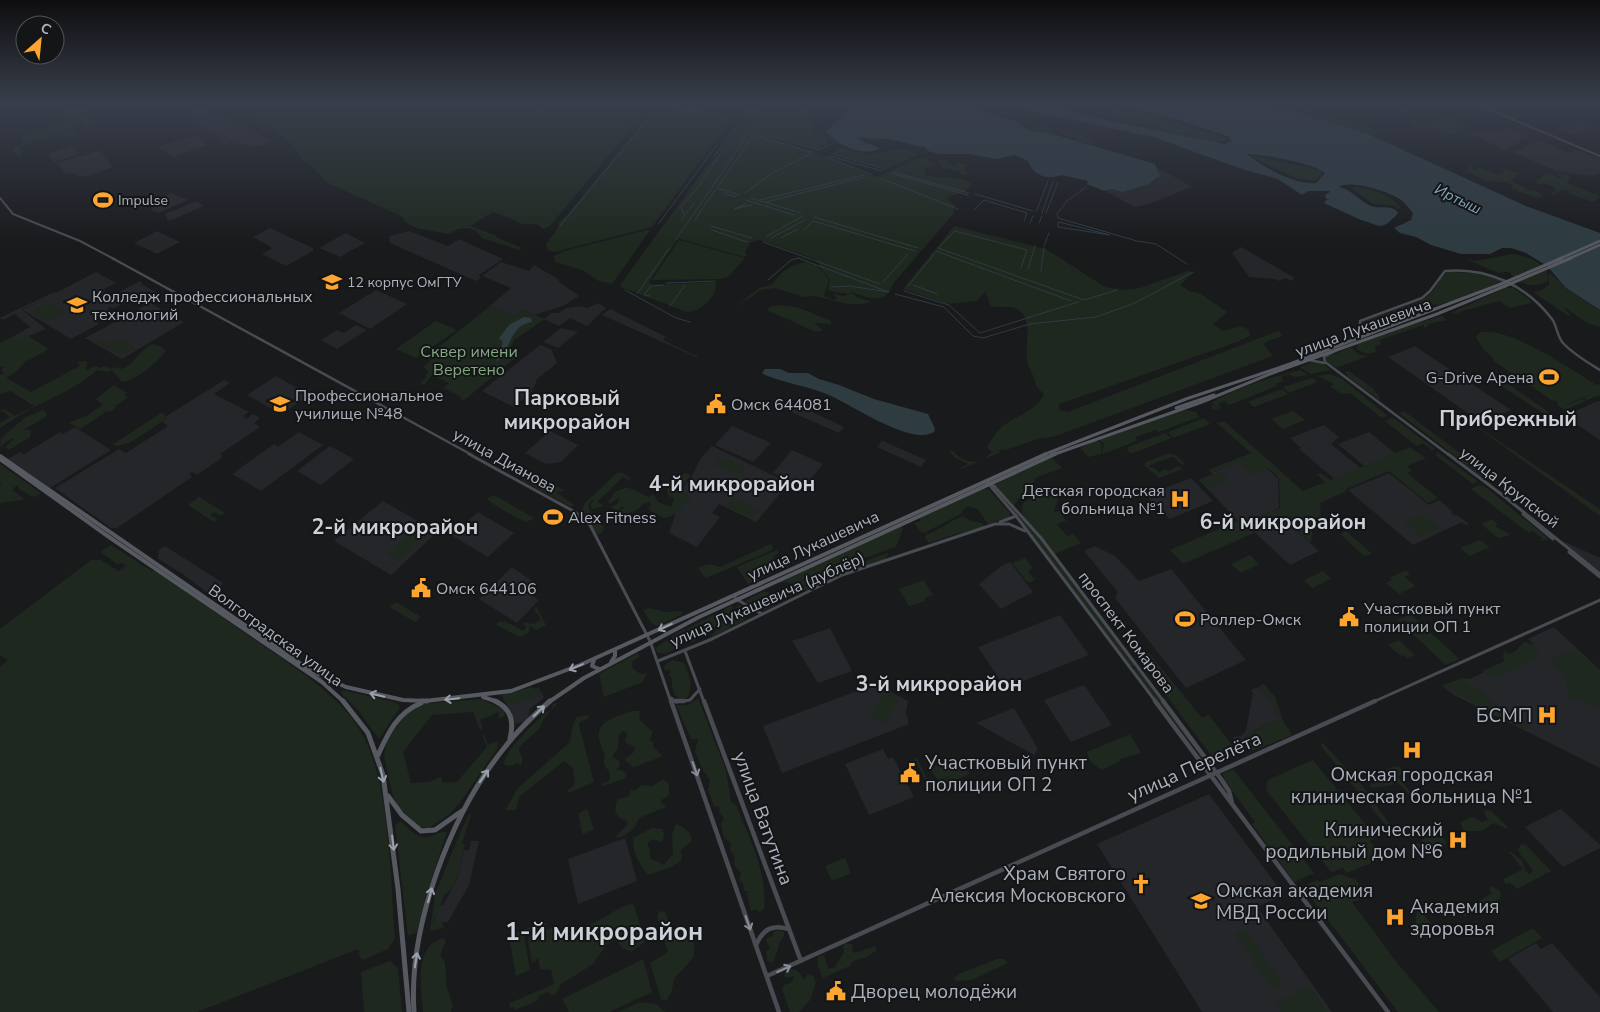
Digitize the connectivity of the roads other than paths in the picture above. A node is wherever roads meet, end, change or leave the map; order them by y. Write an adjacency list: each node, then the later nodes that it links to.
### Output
1 (1586, 149): 2 (main road)
2 (1600, 155)
3 (0, 198): 26 (main road, улица Дианова)
4 (1600, 243): 5 (main road, bridge)
5 (1503, 285): 7 (main road, улица Лукашевича); 9 (main road, улица Лукашевича)
6 (1366, 330): 7 (main road); 8 (main road); 11 (main road)
7 (1379, 331): 8 (main road, улица Лукашевича)
8 (1365, 336): 12 (main road, улица Лукашевича)
9 (1338, 350): 10 (main road, улица Лукашевича); 21 (main road, улица Крупской)
10 (1309, 360): 12 (main road, улица Лукашевича); 21 (main road, улица Крупской)
11 (1600, 370)
12 (1227, 389): 13 (main road, улица Лукашевича); 13 (main road, улица Лукашевича)
13 (1158, 413): 15 (main road, улица Лукашевича)
14 (0, 458): 40 (main road, Волгоградская улица, one-way to 14); 42 (main road, Волгоградская улица)
15 (988, 483): 16 (main road, проспект Комарова); 19 (main road, проспект Комарова); 22 (main road, улица Лукашевича)
16 (1016, 516): 17 (main road); 18 (main road, проспект Комарова)
17 (995, 524): 18 (main road, улица Лукашевича (дублёр)); 24 (main road, улица Лукашевича (дублёр))
18 (1028, 534): 20 (main road, проспект Комарова)
19 (1040, 538): 20 (main road); 25 (main road, проспект Комарова)
20 (1033, 540): 27 (main road, проспект Комарова)
21 (1600, 576)
22 (735, 597): 24 (main road); 26 (main road, улица Лукашевича, one-way to 26); 28 (main road, улица Лукашевича)
23 (1600, 600): 43 (main road, улица Перелёта)
24 (763, 614): 30 (main road, улица Лукашевича (дублёр))
25 (1113, 634): 27 (main road); 34 (main road, проспект Комарова)
26 (647, 635): 28 (main road); 29 (main road, улица Лукашевича)
27 (1105, 636): 36 (main road, проспект Комарова)
28 (650, 641): 32 (main road); 33 (main road, улица Лукашевича)
29 (615, 650): 31 (main road, улица Лукашевича); 33 (main road)
30 (685, 651): 32 (main road, улица Лукашевича (дублёр)); 37 (main road, улица Ватутина)
31 (596, 658): 35 (main road); 38 (main road, улица Лукашевича, one-way to 38)
32 (658, 661): 39 (main road)
33 (610, 664): 35 (main road, улица Лукашевича)
34 (1138, 667): 36 (main road); 43 (main road, проспект Комарова)
35 (601, 668): 41 (main road, улица Лукашевича, one-way to 35)
36 (1131, 670): 44 (main road, проспект Комарова)
37 (700, 688): 39 (main road); 48 (main road, улица Ватутина)
38 (480, 696): 40 (main road, Волгоградская улица, one-way to 40); 41 (main road)
39 (670, 698): 49 (main road, one-way to 49)
40 (426, 701): 42 (main road)
41 (508, 744): 47 (main road, one-way to 41)
42 (378, 755): 45 (main road, Волгоградская улица, one-way to 45)
43 (1216, 772): 44 (main road, улица Перелёта); 46 (main road, проспект Комарова)
44 (1210, 775): 46 (main road, проспект Комарова); 50 (main road, улица Перелёта)
45 (387, 794): 47 (main road); 52 (main road, Волгоградская улица, one-way to 52)
46 (1232, 804): 55 (main road, проспект Комарова)
47 (463, 810): 53 (main road, one-way to 47)
48 (789, 929): 49 (main road); 50 (main road, улица Ватутина)
49 (756, 946): 51 (main road)
50 (801, 961): 51 (main road, one-way to 50)
51 (767, 976): 54 (main road)
52 (409, 1012)
53 (414, 1012)
54 (779, 1012)
55 (1388, 1012)

